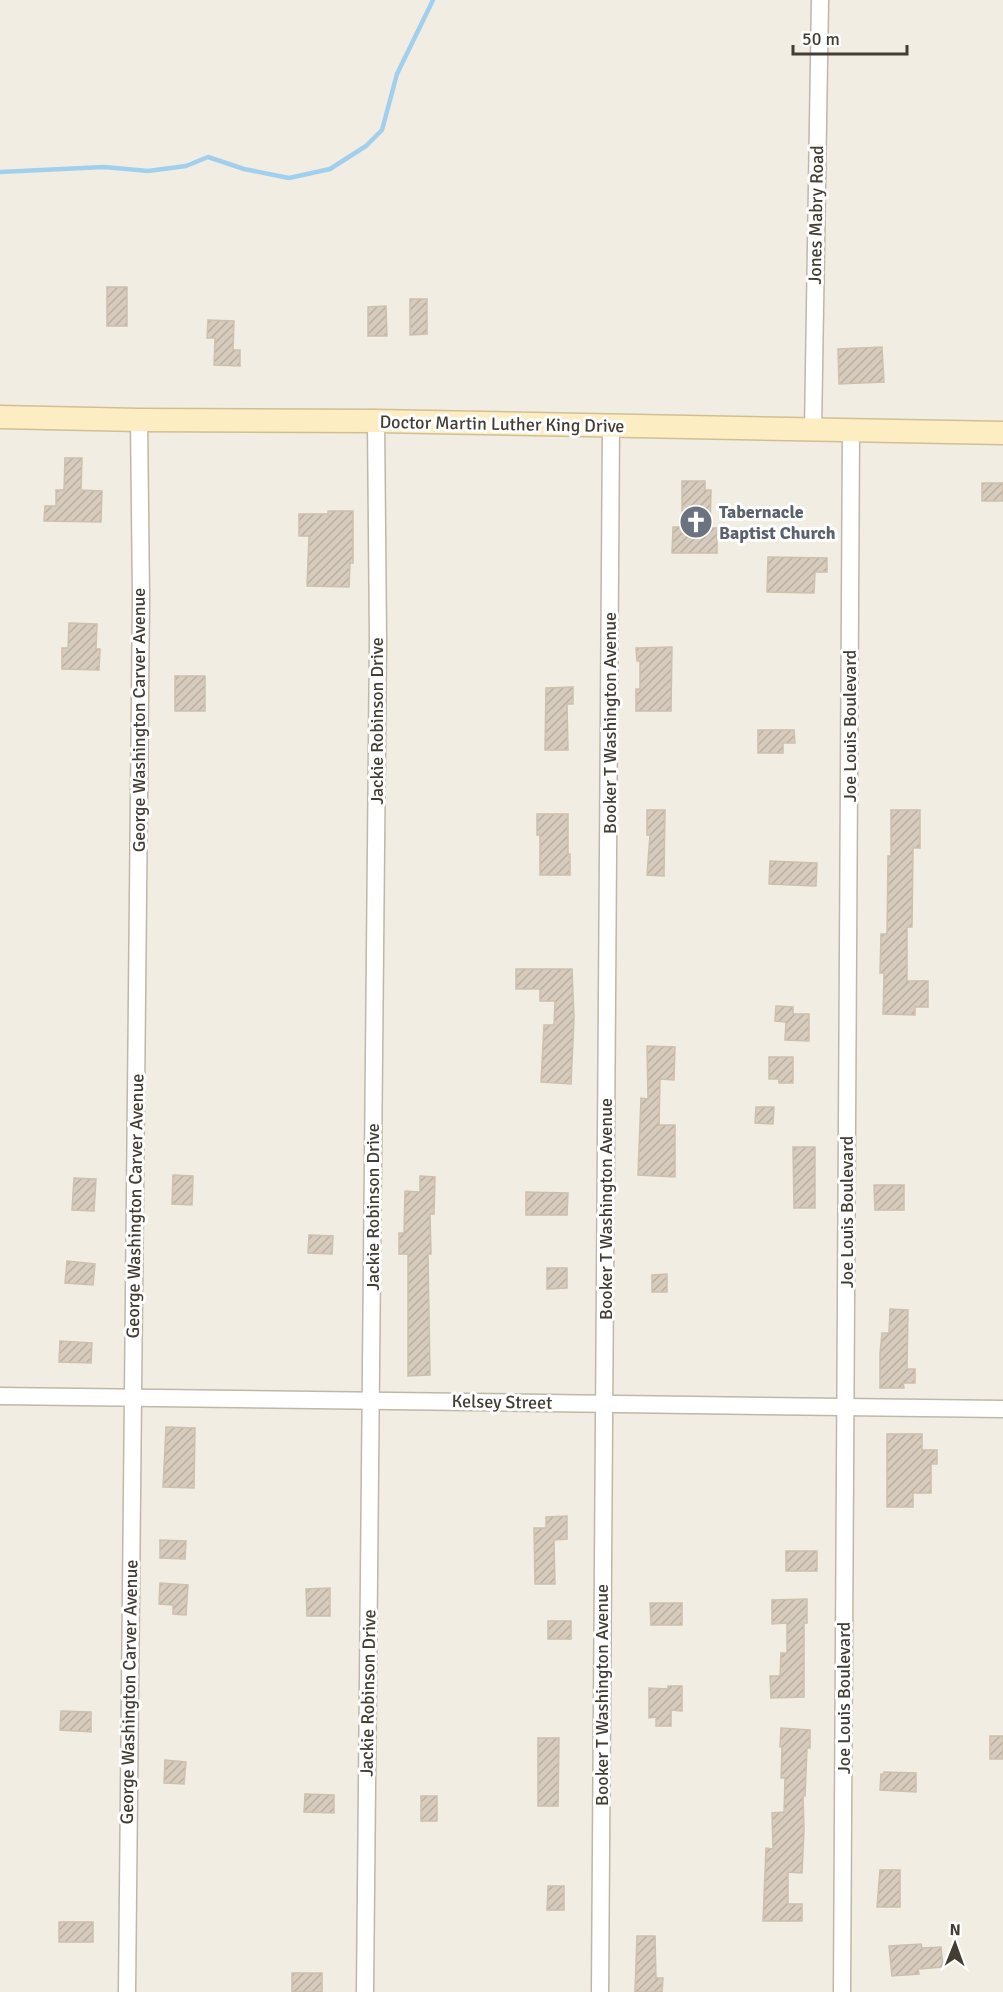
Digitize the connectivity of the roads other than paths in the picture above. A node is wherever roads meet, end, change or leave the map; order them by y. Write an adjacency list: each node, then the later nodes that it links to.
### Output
1 (820, 0): 6 (street, Jones Mabry Road)
2 (0, 417): 3 (main road, Doctor Martin Luther King Drive)
3 (139, 420): 4 (main road, Doctor Martin Luther King Drive); 10 (street, George Washington Carver Avenue)
4 (375, 421): 5 (main road, Doctor Martin Luther King Drive); 11 (street, Jackie Robinson Drive)
5 (611, 426): 6 (main road, Doctor Martin Luther King Drive); 12 (street, Booker T Washington Avenue)
6 (813, 430): 7 (main road, Doctor Martin Luther King Drive)
7 (852, 431): 8 (main road, Doctor Martin Luther King Drive); 13 (street, Joe Louis Boulevard)
8 (1003, 433)
9 (0, 1396): 10 (street, Kelsey Street)
10 (133, 1398): 11 (street, Kelsey Street); 15 (street, George Washington Carver Avenue)
11 (372, 1401): 12 (street, Kelsey Street); 16 (street, Jackie Robinson Drive)
12 (605, 1404): 13 (street, Kelsey Street); 17 (street, Booker T Washington Avenue)
13 (846, 1407): 14 (street, Kelsey Street); 18 (street, Joe Louis Boulevard)
14 (1003, 1409)
15 (127, 1992)
16 (365, 1992)
17 (600, 1992)
18 (842, 1992)

